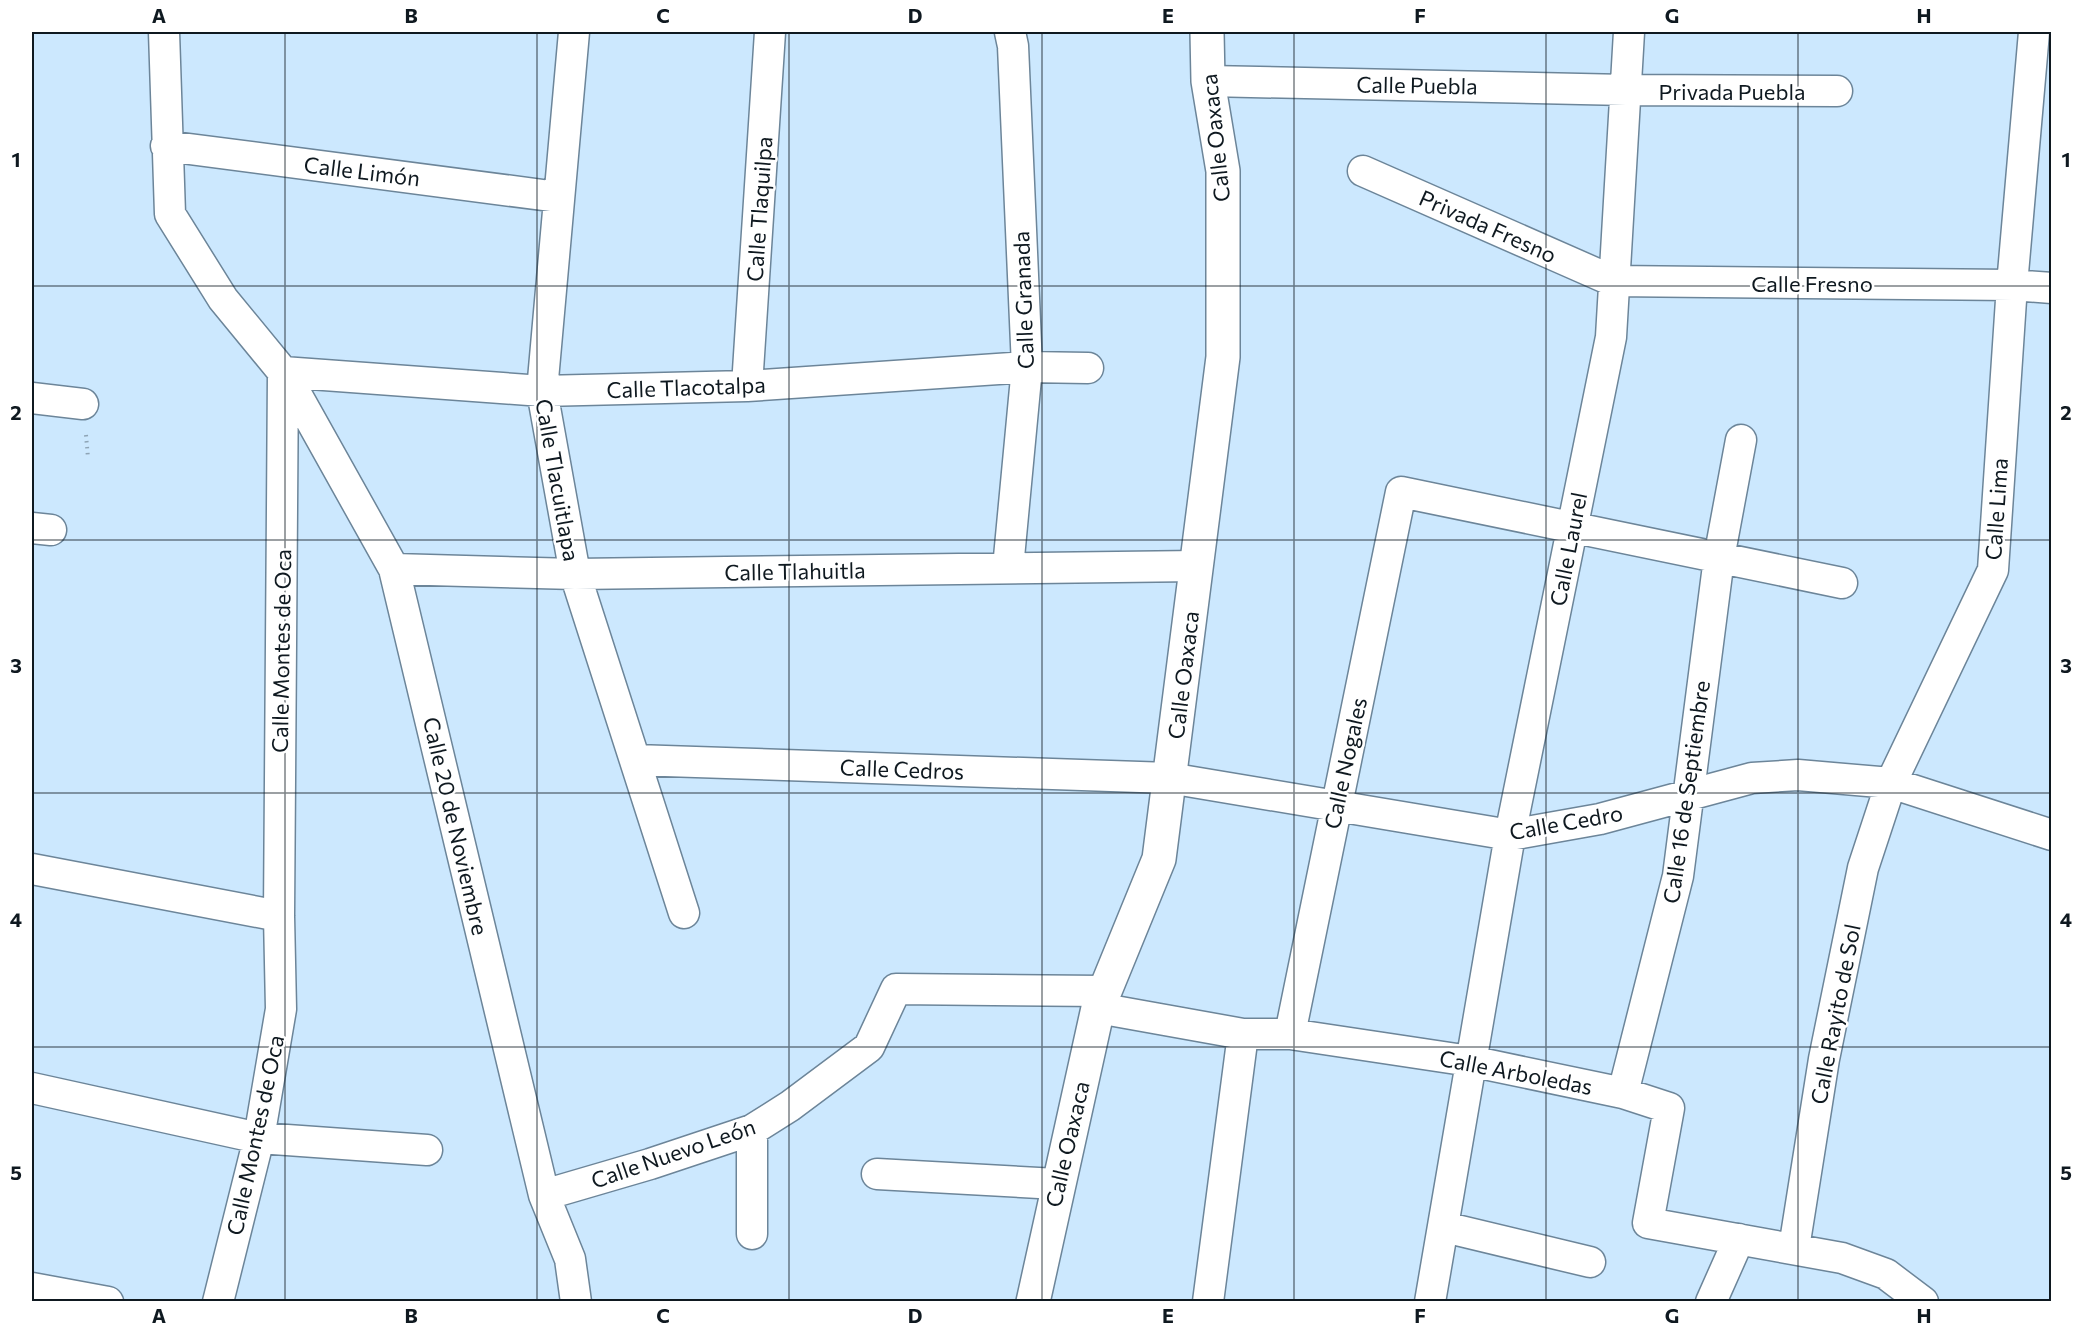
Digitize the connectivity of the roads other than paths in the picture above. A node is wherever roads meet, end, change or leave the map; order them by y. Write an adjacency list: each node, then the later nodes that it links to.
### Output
1 (164, 32): 11 (street)
2 (574, 32): 13 (street, Calle Tlacuitlapa)
3 (770, 32): 20 (street, Calle Tlaquilpa)
4 (1010, 32): 17 (street, Calle Granada)
5 (1207, 32): 8 (street, Calle Oaxaca)
6 (1629, 32): 9 (street, Calle Laurel)
7 (2034, 32): 15 (street, Calle Lima)
8 (1208, 81): 9 (street, Calle Puebla); 27 (street, Calle Oaxaca)
9 (1626, 90): 10 (street, Privada Puebla); 14 (street, Calle Laurel)
10 (1837, 91)
11 (166, 146): 13 (street, Calle Limón); 19 (street)
12 (1363, 171): 14 (street, Privada Fresno)
13 (558, 197): 21 (street, Calle Tlacuitlapa)
14 (1613, 281): 15 (street, Calle Fresno); 25 (street, Calle Laurel)
15 (2012, 285): 16 (street); 34 (street, Calle Lima)
16 (2052, 288)
17 (1027, 367): 18 (street, Calle Tlacotalpa); 20 (street, Calle Tlacotalpa); 28 (street, Calle Granada)
18 (1088, 368)
19 (283, 372): 21 (street, Calle Tlacotalpa); 29 (street, Calle 20 de Noviembre); 41 (street, Calle Montes de Oca)
20 (747, 386): 21 (street, Calle Tlacotalpa)
21 (542, 391): 30 (street, Calle Tlacuitlapa)
22 (32, 398): 23 (street)
23 (83, 404)
24 (1741, 440): 26 (street, Calle 16 de Septiembre)
25 (1572, 528): 26 (street); 36 (street, Calle Nogales); 37 (street, Calle Laurel)
26 (1719, 558): 31 (street); 35 (street, Calle 16 de Septiembre)
27 (1197, 566): 28 (street, Calle Tlahuitla); 33 (street, Calle Oaxaca)
28 (1008, 568): 30 (street, Calle Tlahuitla)
29 (394, 569): 30 (street, Calle Tlahuitla); 53 (street, Calle 20 de Noviembre)
30 (575, 574): 32 (street, Calle Tlacuitlapa)
31 (1842, 583)
32 (635, 760): 33 (street, Calle Cedros); 40 (street, Calle Tlacuitlapa)
33 (1170, 778): 36 (street, Calle Cedro); 42 (street, Calle Oaxaca)
34 (1891, 783): 35 (street, Calle Cedro); 38 (street, Calle Cedro); 57 (street, Calle Rayito de Sol)
35 (1687, 795): 37 (street, Calle Cedro); 47 (street, Calle 16 de Septiembre)
36 (1336, 806): 37 (street, Calle Cedro); 44 (street, Calle Nogales)
37 (1510, 835): 45 (street, Calle Laurel)
38 (2052, 835)
39 (32, 868): 41 (street)
40 (684, 913)
41 (279, 916): 49 (street, Calle Montes de Oca)
42 (1101, 999): 43 (street, Calle Arboledas); 48 (street, Calle Nuevo León); 52 (street, Calle Oaxaca)
43 (1243, 1034): 44 (street, Calle Arboledas); 65 (street)
44 (1290, 1034): 45 (street, Calle Arboledas)
45 (1470, 1061): 47 (street, Calle Arboledas); 54 (street, Calle Laurel)
46 (32, 1088): 49 (street)
47 (1623, 1093): 56 (street, Calle Arboledas)
48 (752, 1130): 53 (street, Calle Nuevo León); 55 (street)
49 (259, 1138): 50 (street); 62 (street, Calle Montes de Oca)
50 (427, 1150)
51 (877, 1174): 52 (street)
52 (1057, 1184): 64 (street, Calle Oaxaca)
53 (544, 1195): 63 (street, Calle 20 de Noviembre)
54 (1444, 1227): 58 (street); 66 (street, Calle Laurel)
55 (752, 1234)
56 (1738, 1239): 57 (street, Calle Arboledas); 67 (street)
57 (1794, 1248): 60 (street)
58 (1590, 1262)
59 (32, 1288): 61 (street)
60 (1921, 1301)
61 (108, 1302)
62 (218, 1302)
63 (576, 1302)
64 (1033, 1302)
65 (1208, 1302)
66 (1430, 1302)
67 (1711, 1302)

